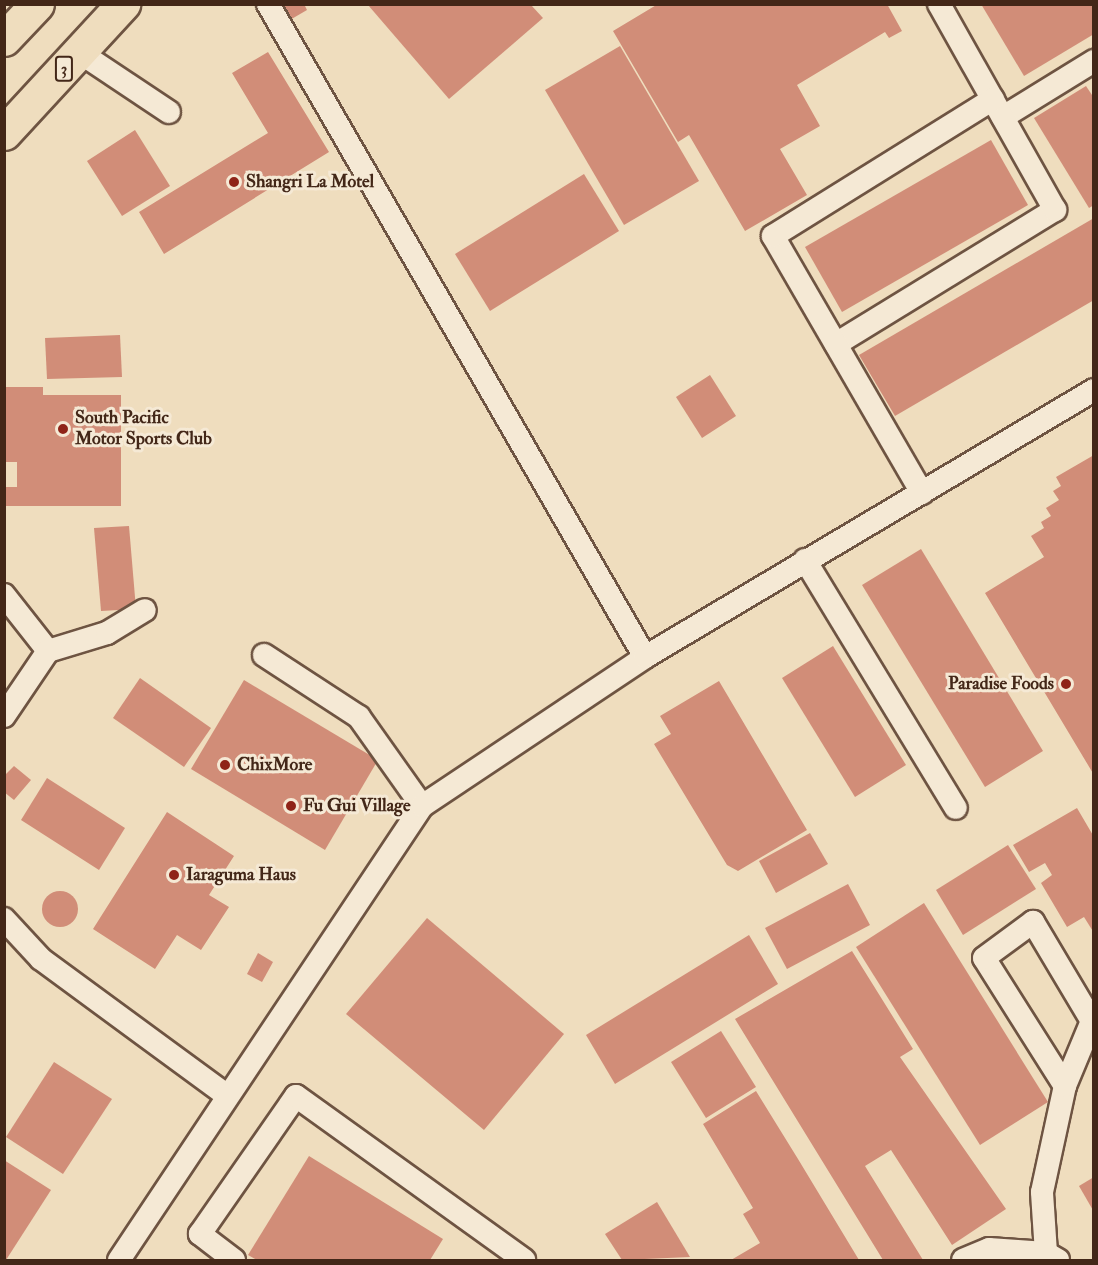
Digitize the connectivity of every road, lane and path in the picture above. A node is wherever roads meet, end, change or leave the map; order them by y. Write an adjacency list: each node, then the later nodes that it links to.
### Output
1 (37, 4): 5 (highway)
2 (123, 4): 6 (highway, 3)
3 (268, 4): 19 (street)
4 (939, 4): 8 (street)
5 (4, 39)
6 (79, 52): 9 (street); 10 (highway, 3)
7 (1094, 61): 8 (street)
8 (998, 108): 11 (street); 11 (street)
9 (169, 112)
10 (4, 133)
11 (836, 344): 13 (street)
12 (1094, 390): 13 (street)
13 (922, 493): 14 (street)
14 (805, 560): 19 (street); 22 (street)
15 (4, 595): 17 (street)
16 (145, 610): 17 (street)
17 (48, 651): 20 (street)
18 (264, 655): 21 (street)
19 (645, 657): 21 (street)
20 (4, 716)
21 (422, 806): 25 (street)
22 (956, 808)
23 (4, 920): 25 (street)
24 (1065, 1086): 24 (street); 26 (street)
25 (225, 1094): 27 (street)
26 (1052, 1257): 30 (street)
27 (119, 1260)
28 (234, 1260): 29 (street)
29 (524, 1260)
30 (963, 1260)

